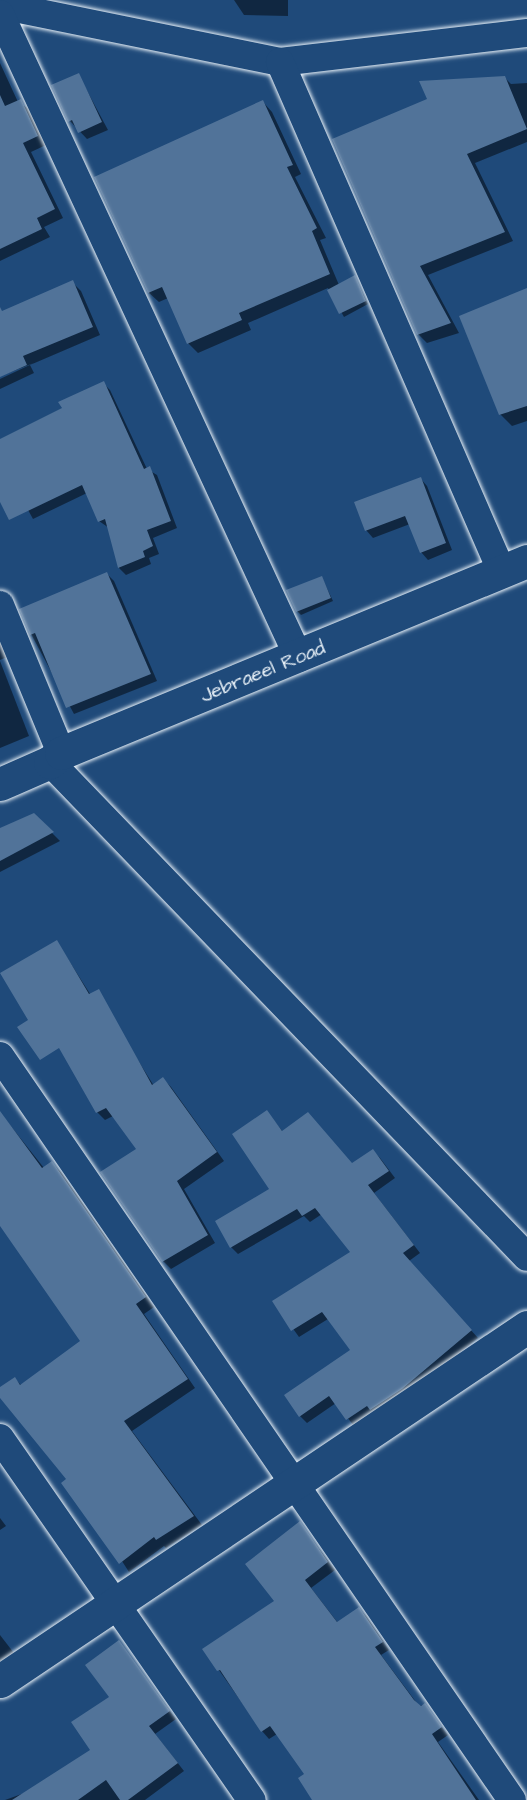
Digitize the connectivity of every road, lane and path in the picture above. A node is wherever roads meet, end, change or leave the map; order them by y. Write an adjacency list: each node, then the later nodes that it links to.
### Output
1 (0, 4): 4 (street)
2 (0, 14): 7 (street)
3 (524, 42): 4 (street)
4 (280, 62): 5 (street)
5 (514, 567): 7 (street, Jebraeel Road)
6 (0, 605): 8 (street)
7 (299, 658): 8 (street, Jebraeel Road)
8 (56, 757): 9 (street, Jebraeel Road); 11 (street)
9 (0, 784)
10 (0, 1056): 14 (street)
11 (527, 1257)
12 (527, 1327): 14 (street)
13 (0, 1438): 15 (street)
14 (294, 1481): 15 (street); 18 (street)
15 (114, 1601): 16 (street); 17 (street)
16 (0, 1681)
17 (252, 1800)
18 (512, 1800)

